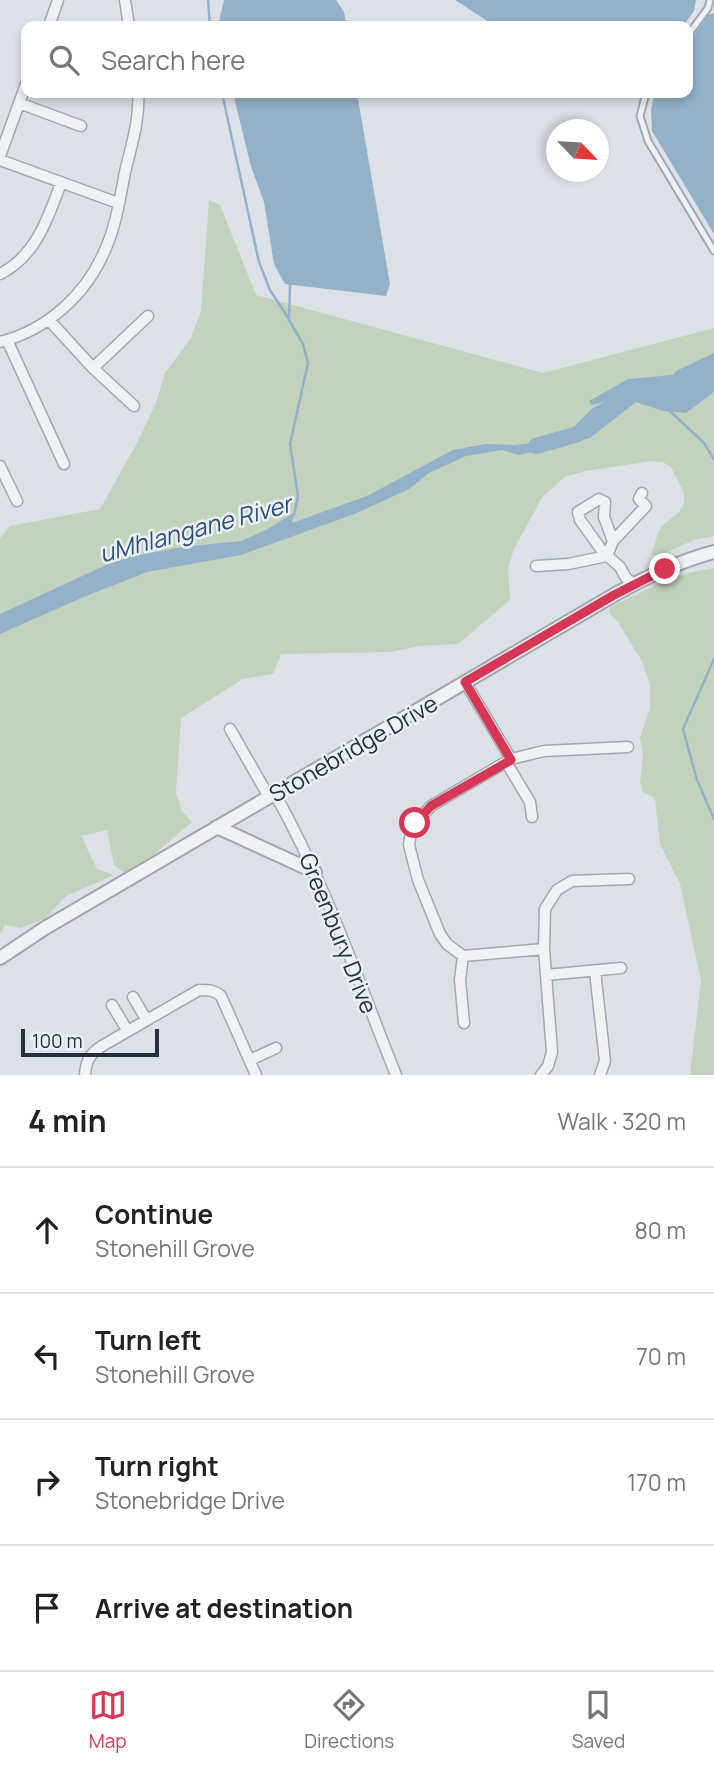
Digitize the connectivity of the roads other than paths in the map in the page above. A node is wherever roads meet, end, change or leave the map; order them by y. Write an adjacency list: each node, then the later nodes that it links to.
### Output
1 (58, 0): 4 (street)
2 (125, 0): 5 (street)
3 (710, 0): 6 (lane)
4 (51, 21)
5 (128, 21)
6 (693, 28)
7 (21, 98): 10 (street)
8 (138, 98): 14 (street)
9 (644, 98): 15 (lane)
10 (19, 103): 11 (street); 12 (street)
11 (81, 126)
12 (0, 158): 13 (street)
13 (61, 183): 14 (street); 16 (street)
14 (118, 203): 18 (street)
15 (714, 251)
16 (0, 274)
17 (148, 316): 20 (street)
18 (50, 320): 19 (street); 20 (street)
19 (3, 341): 22 (street)
20 (93, 368): 21 (street)
21 (134, 406)
22 (64, 464)
23 (0, 466): 24 (street)
24 (3, 480): 26 (street)
25 (642, 494): 27 (street)
26 (18, 502)
27 (613, 541): 29 (street); 29 (street)
28 (714, 552): 31 (street, Stonebridge Drive)
29 (607, 556): 30 (street); 31 (street)
30 (536, 566)
31 (634, 584): 32 (street, Stonebridge Drive)
32 (465, 682): 35 (street); 36 (street, Stonebridge Drive)
33 (230, 729): 36 (street, Greenbury Drive)
34 (628, 747): 35 (street)
35 (509, 761): 37 (street); 42 (street)
36 (272, 796): 38 (street, Stonebridge Drive); 39 (street, Greenbury Drive)
37 (532, 817)
38 (217, 827): 39 (street); 43 (street, Stonebridge Drive)
39 (315, 872): 56 (street, Greenbury Drive)
40 (629, 879): 41 (street)
41 (544, 949): 42 (street); 46 (street)
42 (463, 956): 50 (street)
43 (0, 958)
44 (621, 968): 45 (street)
45 (596, 971): 46 (street); 58 (street)
46 (546, 975): 57 (street)
47 (133, 997): 49 (street)
48 (112, 1005): 51 (street)
49 (146, 1019): 51 (street); 53 (street)
50 (464, 1023)
51 (127, 1030): 54 (street)
52 (276, 1048): 53 (street)
53 (250, 1060): 55 (street)
54 (85, 1075)
55 (256, 1075)
56 (396, 1075)
57 (541, 1075)
58 (600, 1075)

